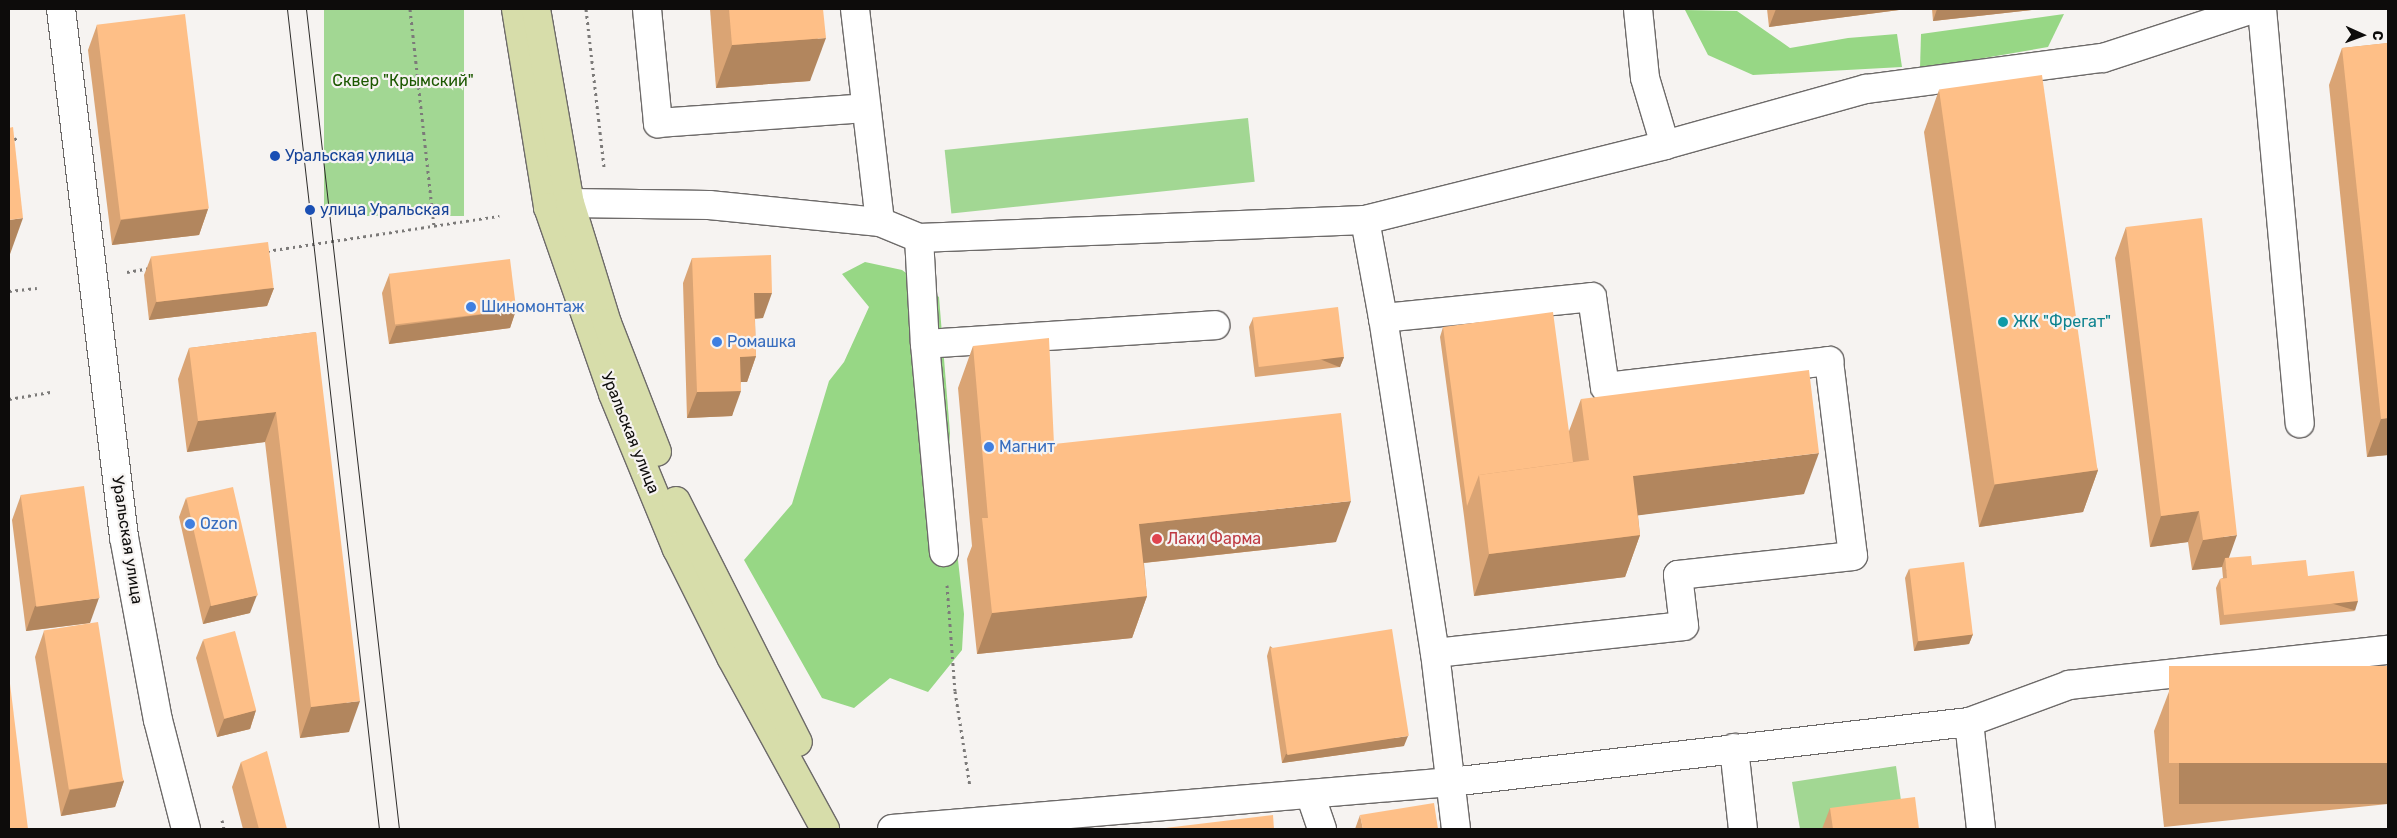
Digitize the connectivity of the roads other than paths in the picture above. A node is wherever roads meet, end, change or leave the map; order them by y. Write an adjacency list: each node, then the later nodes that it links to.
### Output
1 (61, 9): 26 (street, Уральская улица)
2 (516, 9): 11 (main road, Уральская улица)
3 (536, 9): 11 (main road, Уральская улица)
4 (646, 9): 9 (street)
5 (856, 9): 9 (street)
6 (1638, 9): 10 (street)
7 (2253, 9): 10 (street)
8 (2262, 9): 18 (street)
9 (864, 108): 13 (street)
10 (1665, 145): 12 (street)
11 (559, 205): 13 (street); 27 (main road, Уральская улица); 28 (main road, Уральская улица)
12 (1365, 220): 14 (street); 15 (street)
13 (880, 222): 14 (street)
14 (919, 238): 17 (street)
15 (1383, 318): 21 (street); 21 (street)
16 (1215, 325): 17 (street)
17 (925, 344): 19 (street)
18 (2300, 423)
19 (944, 552)
20 (2388, 650): 22 (street)
21 (1435, 654): 24 (street)
22 (1969, 722): 23 (street); 33 (street)
23 (1734, 748): 24 (street); 32 (street)
24 (1451, 782): 25 (street); 31 (street)
25 (1310, 794): 29 (street); 30 (street)
26 (186, 829)
27 (824, 829)
28 (844, 829)
29 (892, 829)
30 (1322, 829)
31 (1456, 829)
32 (1743, 829)
33 (1981, 829)

